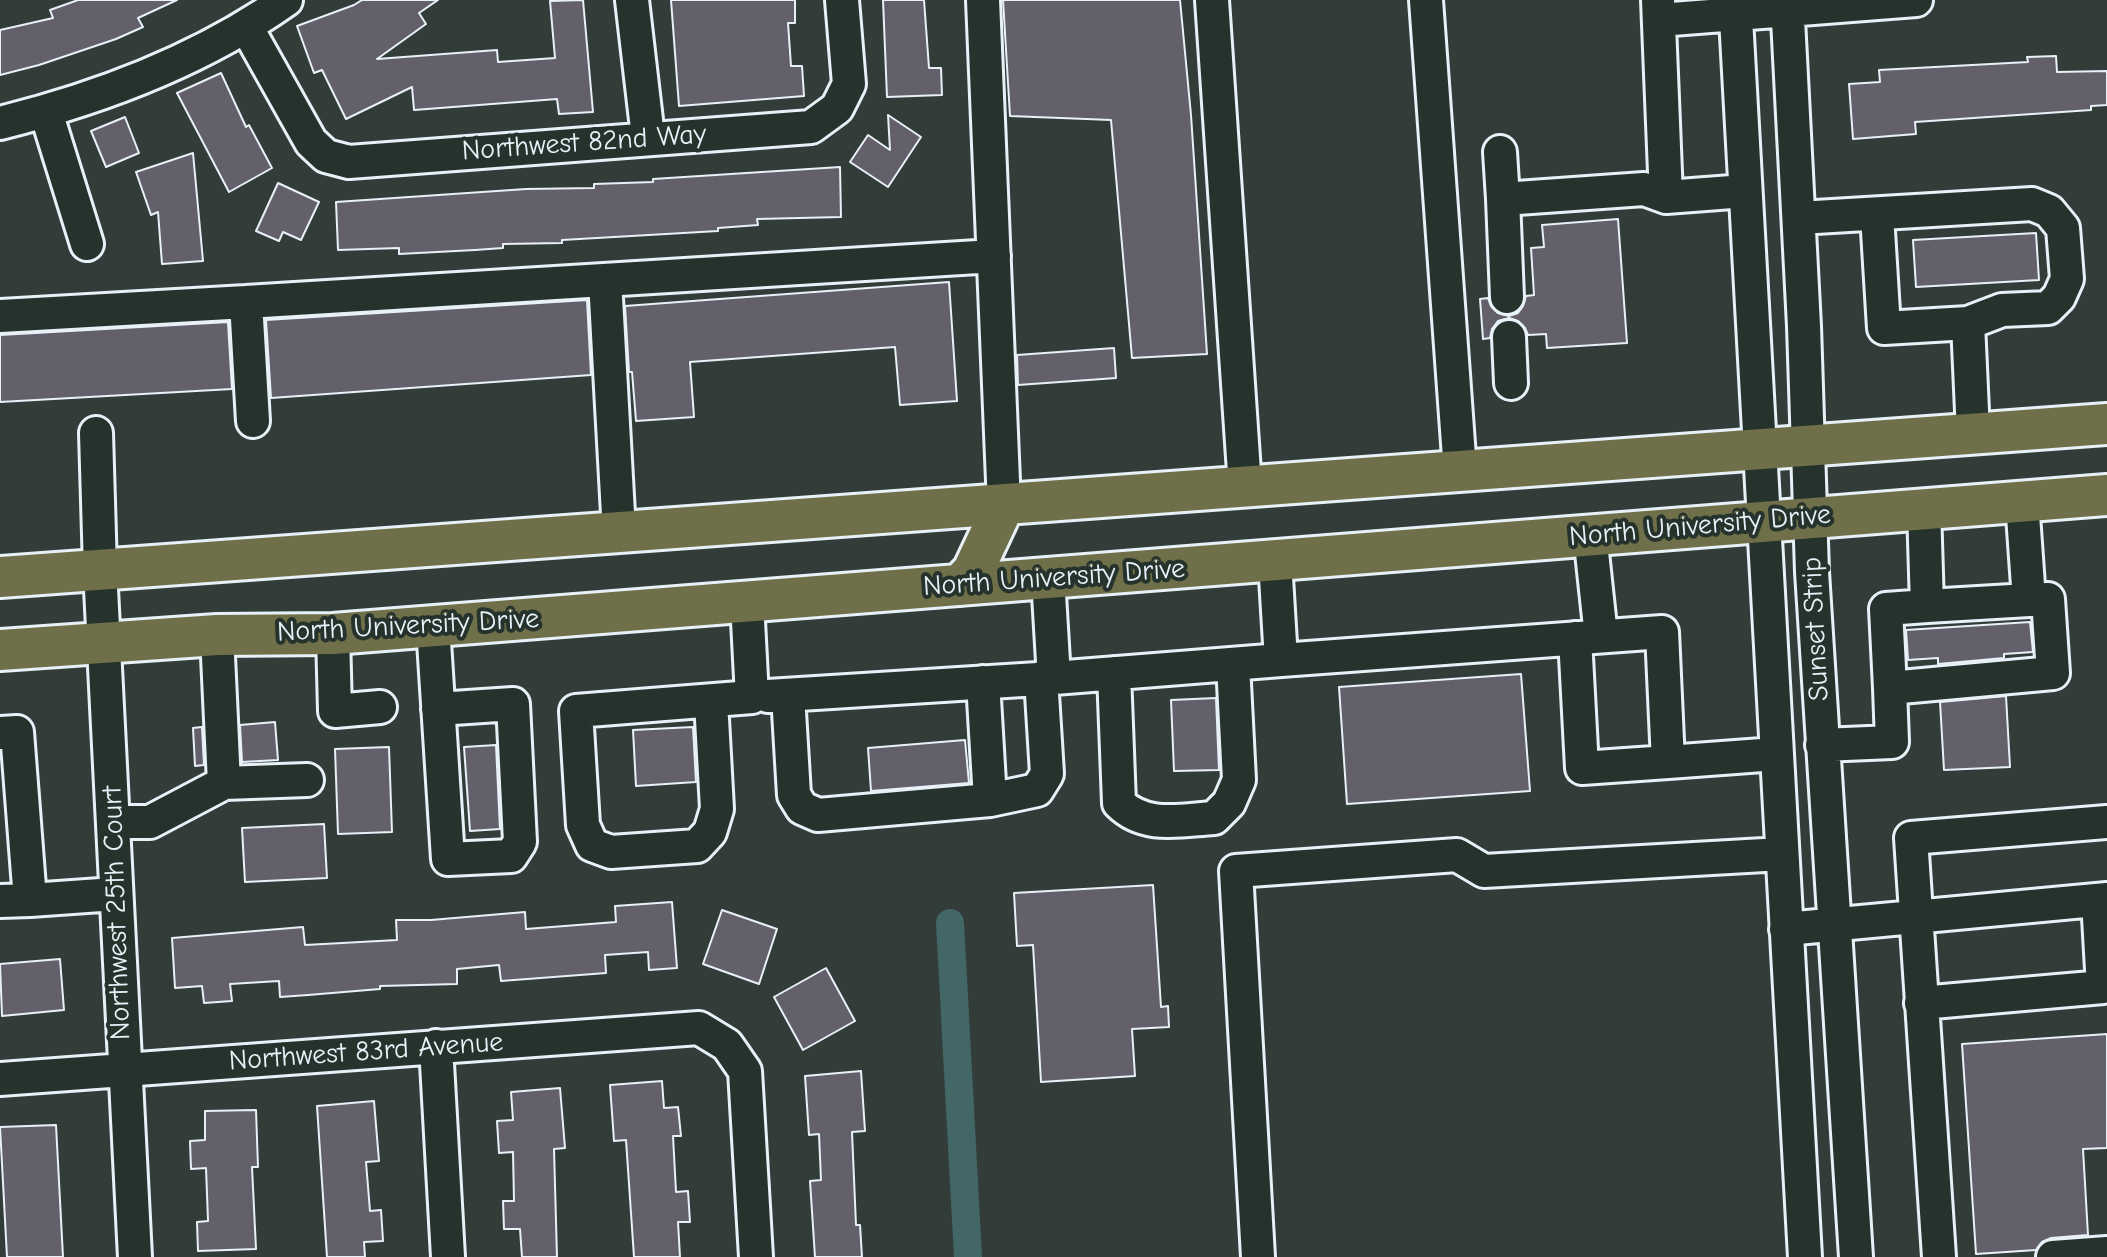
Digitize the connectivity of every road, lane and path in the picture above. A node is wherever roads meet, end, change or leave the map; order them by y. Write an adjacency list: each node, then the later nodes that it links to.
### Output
1 (286, 0): 11 (street)
2 (632, 0): 14 (street)
3 (842, 0): 14 (street, Northwest 82nd Way)
4 (983, 0): 22 (street)
5 (1212, 0): 37 (street)
6 (1426, 0): 36 (street)
7 (1916, 0): 8 (street)
8 (1788, 5): 9 (street); 20 (street, Sunset Strip)
9 (1735, 7): 10 (street); 16 (street, Sunset Strip)
10 (1658, 10): 17 (street)
11 (247, 28): 12 (street); 14 (street, Northwest 82nd Way)
12 (46, 112): 13 (street); 21 (street)
13 (0, 123)
14 (648, 137)
15 (1500, 152): 18 (street)
16 (1745, 191): 17 (street); 35 (street, Sunset Strip)
17 (1666, 197): 18 (street)
18 (1503, 199): 24 (street)
19 (1877, 215): 20 (street); 27 (street); 27 (street)
20 (1799, 218): 34 (street, Sunset Strip)
21 (87, 244)
22 (994, 256): 23 (street); 40 (street)
23 (605, 280): 25 (street); 44 (street)
24 (1507, 297)
25 (246, 302): 26 (street); 30 (street)
26 (0, 316)
27 (1968, 323): 33 (street)
28 (1509, 337): 29 (street)
29 (1511, 383)
30 (253, 421)
31 (2107, 424): 33 (main road)
32 (96, 433): 47 (street, Northwest 25th Court)
33 (1973, 433): 34 (main road)
34 (1809, 445): 35 (main road); 42 (street, Sunset Strip)
35 (1759, 449): 36 (main road); 43 (street, Sunset Strip)
36 (1460, 471): 37 (main road)
37 (1245, 487): 40 (main road)
38 (2107, 495): 39 (main road, North University Drive)
39 (2022, 501): 41 (main road, North University Drive); 51 (street)
40 (1004, 505): 44 (main road); 50 (main road)
41 (1924, 508): 42 (main road, North University Drive); 53 (street)
42 (1810, 517): 43 (main road, North University Drive); 72 (street, Sunset Strip)
43 (1764, 520): 45 (main road, North University Drive); 73 (street, Sunset Strip)
44 (619, 532): 47 (main road)
45 (1590, 534): 46 (main road, North University Drive); 57 (street)
46 (1275, 561): 49 (main road, North University Drive); 60 (street)
47 (100, 569): 48 (main road); 58 (street, Northwest 25th Court)
48 (0, 577)
49 (1048, 578): 50 (main road, North University Drive); 63 (street)
50 (960, 585): 52 (main road, North University Drive)
51 (2029, 600): 53 (street); 65 (street)
52 (747, 602): 54 (main road, North University Drive); 67 (street)
53 (1927, 606): 65 (street)
54 (433, 626): 55 (main road, North University Drive); 70 (street)
55 (333, 634): 56 (main road, North University Drive); 69 (street)
56 (217, 635): 58 (main road, North University Drive); 76 (street)
57 (1588, 637): 60 (street); 74 (street); 74 (street)
58 (104, 644): 59 (main road, North University Drive); 78 (street, Northwest 25th Court)
59 (0, 650)
60 (1281, 660): 61 (street)
61 (1233, 664): 62 (street); 62 (street)
62 (1114, 673): 63 (street)
63 (1048, 678): 64 (street); 77 (street)
64 (983, 682): 66 (street); 77 (street)
65 (1890, 688): 72 (street)
66 (788, 695): 67 (street); 77 (street)
67 (752, 697): 68 (street)
68 (711, 701): 68 (street)
69 (380, 707)
70 (438, 709): 70 (street)
71 (0, 733): 82 (street)
72 (1822, 745): 85 (street, Sunset Strip)
73 (1776, 754): 74 (street); 80 (street, Sunset Strip)
74 (1668, 762)
75 (307, 780): 76 (street)
76 (224, 783): 78 (street)
77 (990, 800)
78 (113, 822): 81 (street, Northwest 25th Court)
79 (2107, 822): 84 (street)
80 (1782, 854): 86 (street, Sunset Strip); 95 (street)
81 (115, 894): 82 (street); 89 (street, Northwest 25th Court)
82 (15, 900)
83 (2102, 900): 84 (street); 87 (street)
84 (1915, 917): 85 (street); 87 (street)
85 (1836, 924): 86 (street); 97 (street, Sunset Strip)
86 (1786, 929): 96 (street, Sunset Strip)
87 (1921, 1003): 98 (street)
88 (436, 1046): 89 (street, Northwest 83rd Avenue); 93 (street); 94 (street, Northwest 83rd Avenue)
89 (124, 1069): 90 (street, Northwest 83rd Avenue); 92 (street, Northwest 25th Court)
90 (0, 1079)
91 (2107, 1253): 99 (street)
92 (135, 1257)
93 (448, 1257)
94 (756, 1257)
95 (1258, 1257)
96 (1805, 1257)
97 (1856, 1257)
98 (1939, 1257)
99 (2053, 1257)

